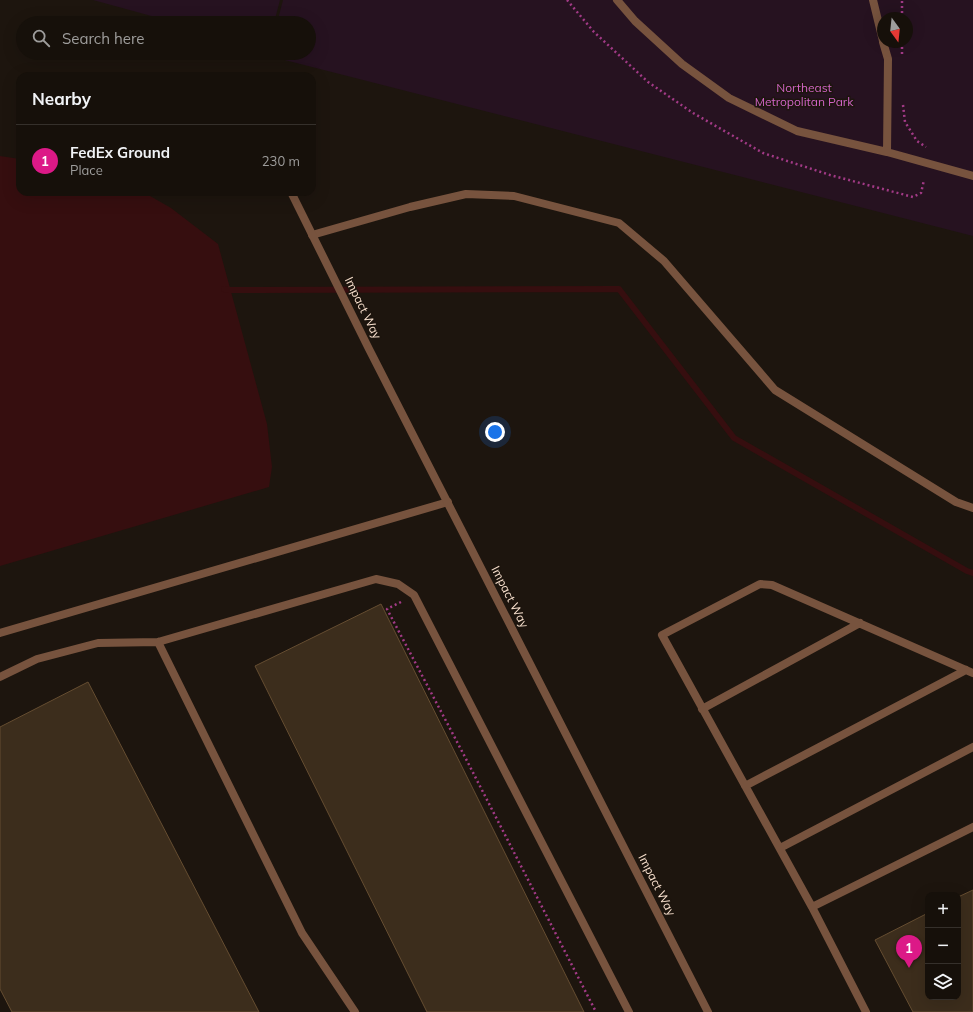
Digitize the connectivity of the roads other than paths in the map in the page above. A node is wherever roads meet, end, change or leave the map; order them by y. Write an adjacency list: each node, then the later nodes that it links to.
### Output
1 (617, 0): 5 (street)
2 (873, 0): 3 (street)
3 (877, 16)
4 (885, 48): 5 (street)
5 (887, 152): 6 (street)
6 (973, 176)
7 (293, 196): 8 (street, Impact Way)
8 (312, 234): 9 (street, Impact Way); 10 (street)
9 (448, 502): 12 (street); 24 (street, Impact Way)
10 (973, 508)
11 (860, 623): 14 (street); 16 (street); 16 (street)
12 (0, 633)
13 (158, 642): 15 (street); 22 (street); 23 (street)
14 (969, 671): 18 (street)
15 (0, 677)
16 (702, 709): 18 (street)
17 (973, 747): 20 (street)
18 (745, 786): 20 (street)
19 (973, 827): 21 (street)
20 (780, 848): 21 (street)
21 (812, 907): 25 (street)
22 (355, 1012)
23 (629, 1012)
24 (708, 1012)
25 (866, 1012)

